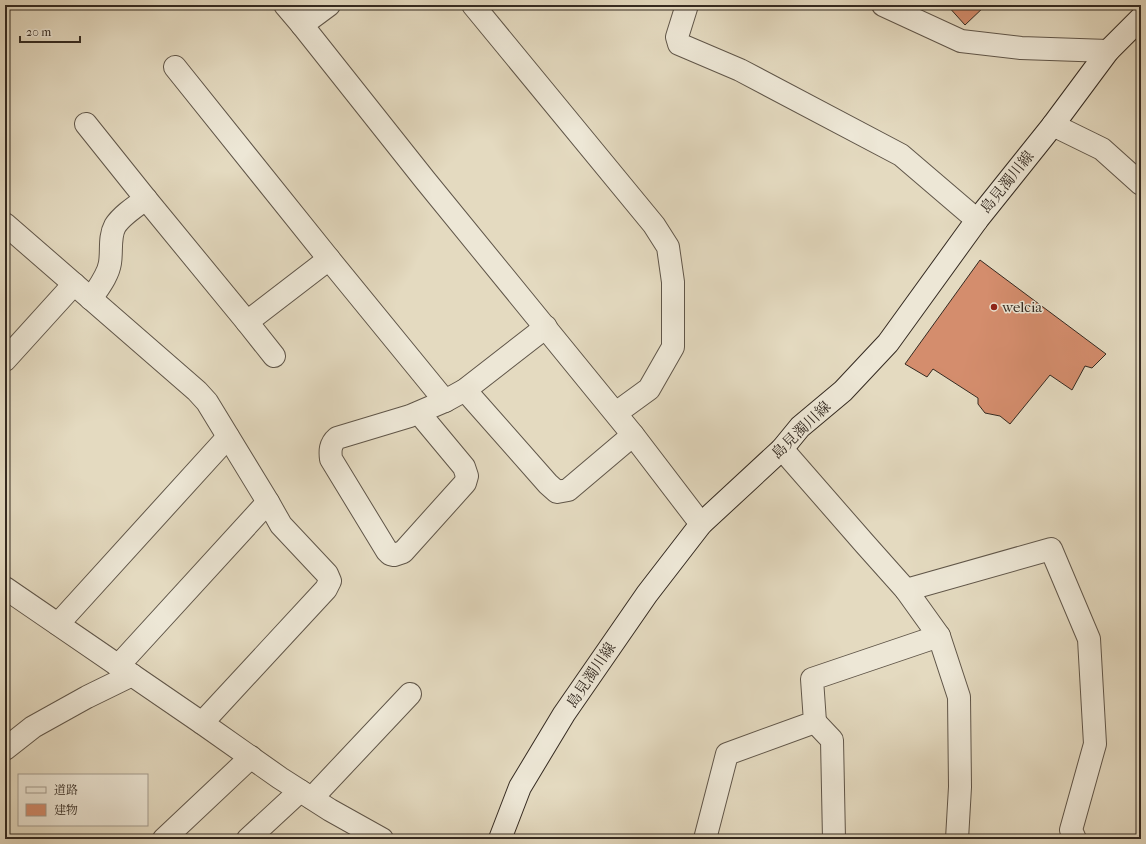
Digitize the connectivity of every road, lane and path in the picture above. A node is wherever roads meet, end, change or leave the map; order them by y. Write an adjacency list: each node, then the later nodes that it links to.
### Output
1 (285, 5): 7 (street)
2 (329, 5): 7 (street)
3 (473, 5): 26 (street)
4 (687, 5): 14 (street)
5 (883, 5): 8 (street)
6 (1141, 18): 8 (street, 島見濁川線)
7 (302, 25): 20 (street)
8 (1108, 51): 11 (street, 島見濁川線)
9 (175, 67): 16 (street)
10 (86, 124): 13 (street)
11 (1053, 125): 12 (street); 14 (street, 島見濁川線)
12 (1141, 184)
13 (146, 199): 18 (street); 19 (street)
14 (977, 220): 29 (street, 島見濁川線)
15 (5, 224): 17 (street)
16 (329, 259): 19 (street); 24 (street)
17 (74, 284): 18 (street); 22 (street)
18 (91, 299): 28 (street)
19 (247, 322): 21 (street)
20 (546, 327): 23 (street); 26 (street)
21 (274, 356)
22 (5, 360)
23 (465, 390): 24 (street); 27 (street)
24 (445, 401): 25 (street)
25 (419, 413): 25 (street)
26 (616, 414): 27 (street)
27 (633, 435): 31 (street)
28 (228, 437): 30 (street); 34 (street)
29 (782, 449): 31 (street, 島見濁川線); 33 (street)
30 (268, 502): 36 (street); 39 (street)
31 (701, 524): 46 (street, 島見濁川線)
32 (5, 588): 34 (street)
33 (906, 590): 35 (street); 50 (street)
34 (58, 624): 36 (street)
35 (939, 636): 38 (street); 49 (street)
36 (125, 671): 39 (street); 40 (street)
37 (410, 694): 42 (street)
38 (815, 722): 47 (street); 48 (street)
39 (202, 723): 41 (street)
40 (5, 749)
41 (251, 758): 42 (street); 43 (street)
42 (306, 795): 44 (street); 45 (street)
43 (164, 839)
44 (248, 839)
45 (382, 839)
46 (500, 839)
47 (705, 839)
48 (834, 839)
49 (957, 839)
50 (1076, 839)

